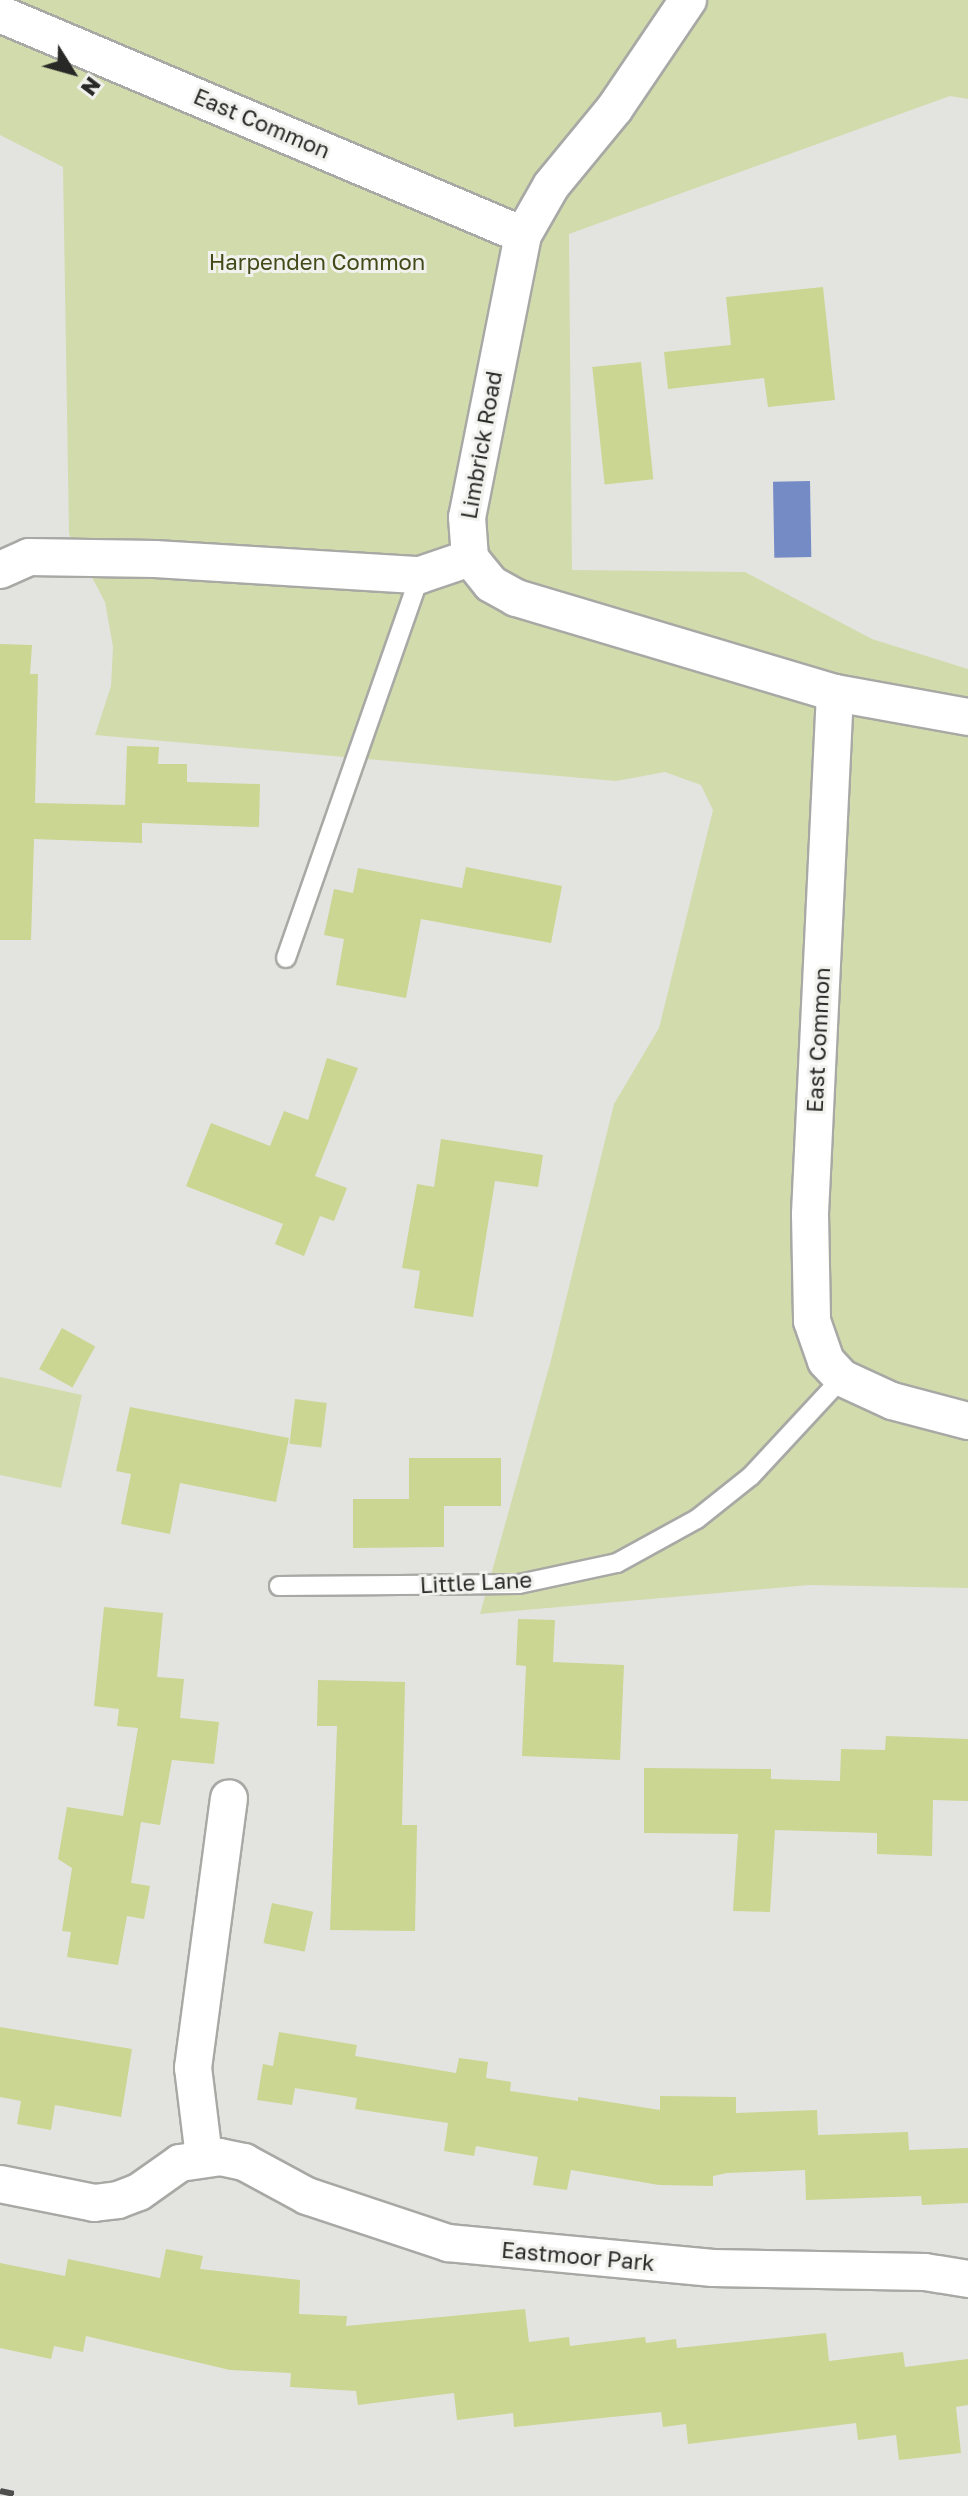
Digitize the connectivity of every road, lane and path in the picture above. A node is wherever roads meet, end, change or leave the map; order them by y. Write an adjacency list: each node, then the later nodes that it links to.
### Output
1 (688, 0): 3 (street, Limbrick Road)
2 (0, 14): 3 (street, East Common)
3 (523, 235): 5 (street, Limbrick Road)
4 (10, 555): 6 (street)
5 (470, 558): 6 (street); 7 (street)
6 (420, 575): 9 (lane)
7 (835, 693): 8 (street); 10 (street, East Common)
8 (968, 717)
9 (286, 958)
10 (842, 1378): 11 (street); 12 (lane, Little Lane)
11 (968, 1421)
12 (279, 1586)
13 (229, 1798): 14 (street)
14 (204, 2157): 15 (street, Eastmoor Park); 16 (street, Eastmoor Park)
15 (0, 2184)
16 (968, 2279)

